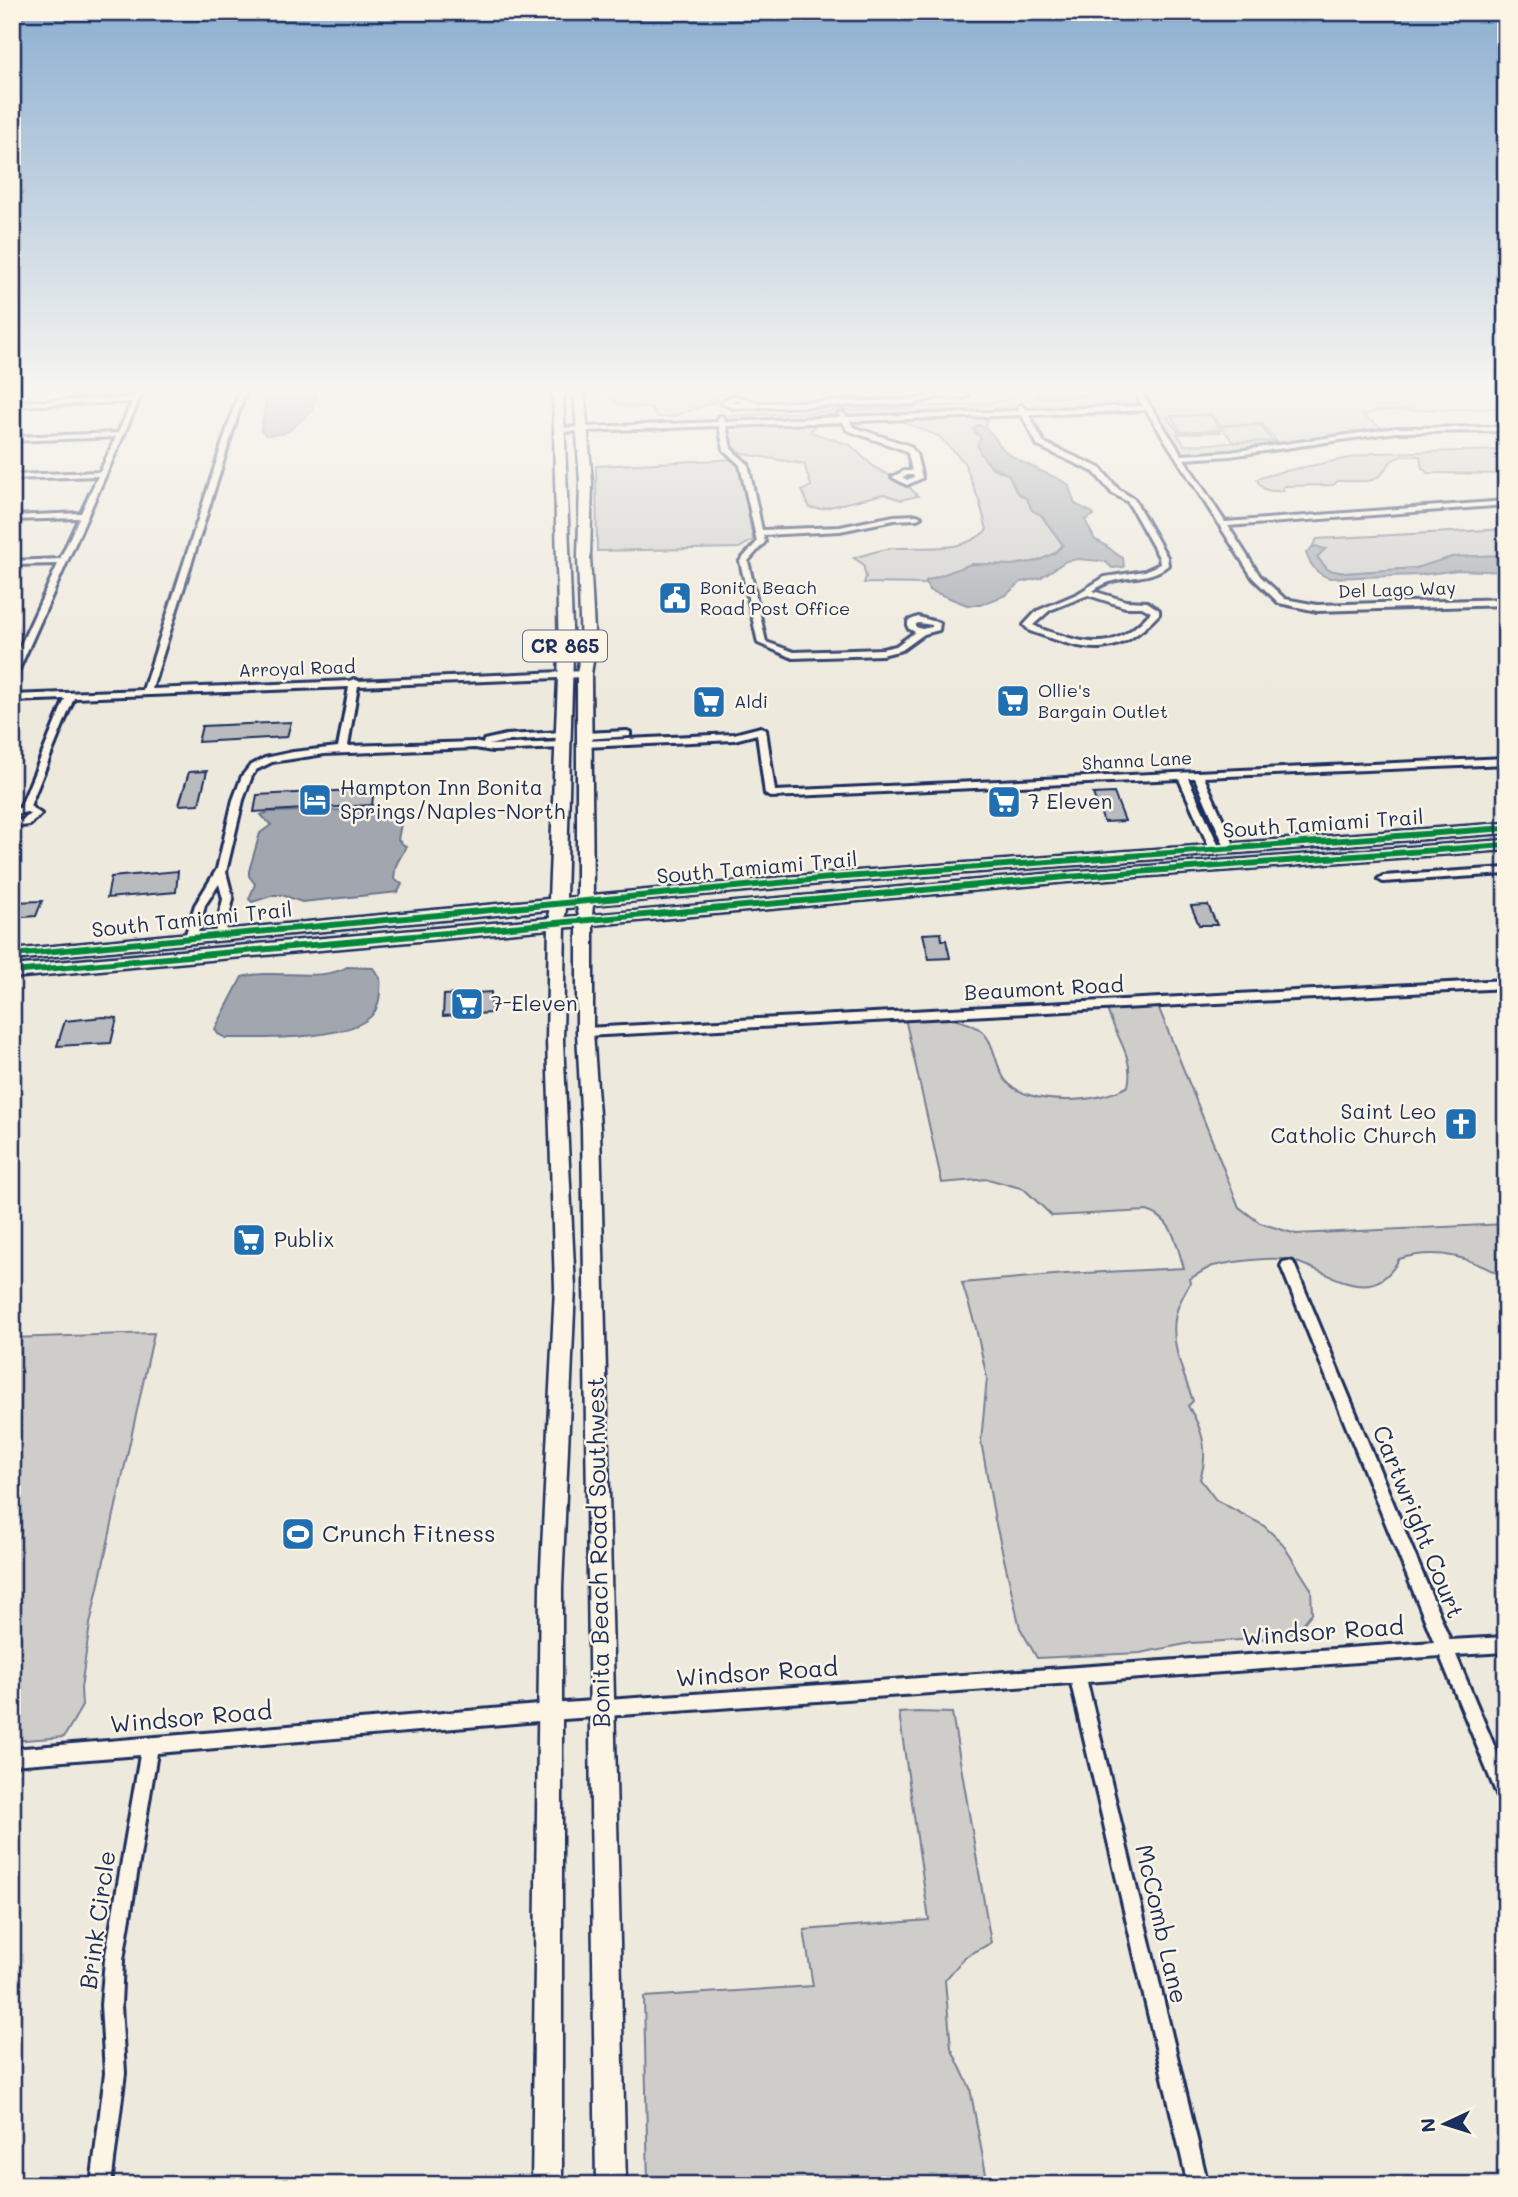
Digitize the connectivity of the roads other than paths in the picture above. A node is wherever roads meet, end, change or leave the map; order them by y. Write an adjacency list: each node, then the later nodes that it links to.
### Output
1 (95, 492): 10 (street)
2 (210, 492): 25 (street)
3 (562, 492): 23 (main road, CR 865)
4 (574, 492): 15 (main road)
5 (586, 492): 15 (main road, CR 865)
6 (750, 492): 14 (street)
7 (1116, 492): 18 (street)
8 (1202, 492): 13 (street)
9 (1506, 503): 13 (street)
10 (84, 515): 12 (street); 16 (street)
11 (917, 517): 14 (street)
12 (12, 519)
13 (1223, 524): 19 (street, Del Lago Way)
14 (759, 533): 20 (street)
15 (585, 544): 22 (main road, CR 865)
16 (64, 561): 17 (street); 21 (street)
17 (12, 563)
18 (1087, 592): 18 (street)
19 (1506, 602)
20 (921, 632)
21 (12, 674)
22 (584, 674): 23 (street, Arroyal Road); 31 (main road, CR 865)
23 (566, 675): 24 (street, Arroyal Road); 30 (main road, CR 865)
24 (354, 682): 25 (street, Arroyal Road); 33 (street)
25 (147, 691): 26 (street, Arroyal Road)
26 (71, 695): 27 (street, Arroyal Road); 37 (street)
27 (12, 698)
28 (761, 730): 29 (street); 31 (street); 32 (street)
29 (734, 737): 31 (street); 32 (street)
30 (562, 740): 33 (street); 48 (main road, CR 865)
31 (585, 740): 47 (main road, CR 865)
32 (763, 745): 36 (street, Shanna Lane)
33 (342, 751): 44 (street)
34 (1506, 761): 35 (street, Shanna Lane)
35 (1198, 774): 36 (street, Shanna Lane); 42 (street)
36 (1182, 775): 42 (street)
37 (24, 809): 38 (street); 39 (street)
38 (12, 812)
39 (12, 824)
40 (1506, 828): 42 (main road, South Tamiami Trail)
41 (1506, 845): 42 (main road, South Tamiami Trail)
42 (1225, 853): 45 (main road); 47 (main road, South Tamiami Trail)
43 (1506, 870): 46 (street)
44 (221, 872): 50 (street); 51 (street)
45 (1098, 874): 49 (main road, South Tamiami Trail)
46 (1383, 879)
47 (584, 900): 48 (main road, South Tamiami Trail); 49 (main road, CR 865)
48 (557, 913): 49 (main road, South Tamiami Trail); 50 (main road, South Tamiami Trail); 53 (main road, South Tamiami Trail); 57 (main road, Bonita Beach Road Southwest / CR 865)
49 (585, 920): 55 (main road, Bonita Beach Road Southwest / CR 865)
50 (219, 934): 51 (main road, South Tamiami Trail)
51 (191, 937): 52 (main road, South Tamiami Trail)
52 (12, 954)
53 (12, 972)
54 (1506, 984): 55 (street, Beaumont Road)
55 (585, 1032): 58 (main road, Bonita Beach Road Southwest / CR 865)
56 (1288, 1266): 60 (street, Cartwright Court)
57 (564, 1316): 58 (main road); 63 (main road, Bonita Beach Road Southwest / CR 865)
58 (593, 1316): 62 (main road, Bonita Beach Road Southwest / CR 865)
59 (1506, 1644): 60 (street, Windsor Road)
60 (1445, 1649): 61 (street, Windsor Road); 66 (street, Cartwright Court)
61 (1077, 1674): 62 (street, Windsor Road); 70 (street, McComb Lane)
62 (602, 1709): 63 (street, Windsor Road); 69 (main road, Bonita Beach Road Southwest / CR 865)
63 (550, 1712): 64 (street, Windsor Road); 68 (main road, Bonita Beach Road Southwest / CR 865)
64 (150, 1746): 65 (street, Windsor Road); 67 (street, Brink Circle)
65 (12, 1757)
66 (1506, 1796)
67 (101, 2185)
68 (547, 2185)
69 (611, 2185)
70 (1198, 2185)

